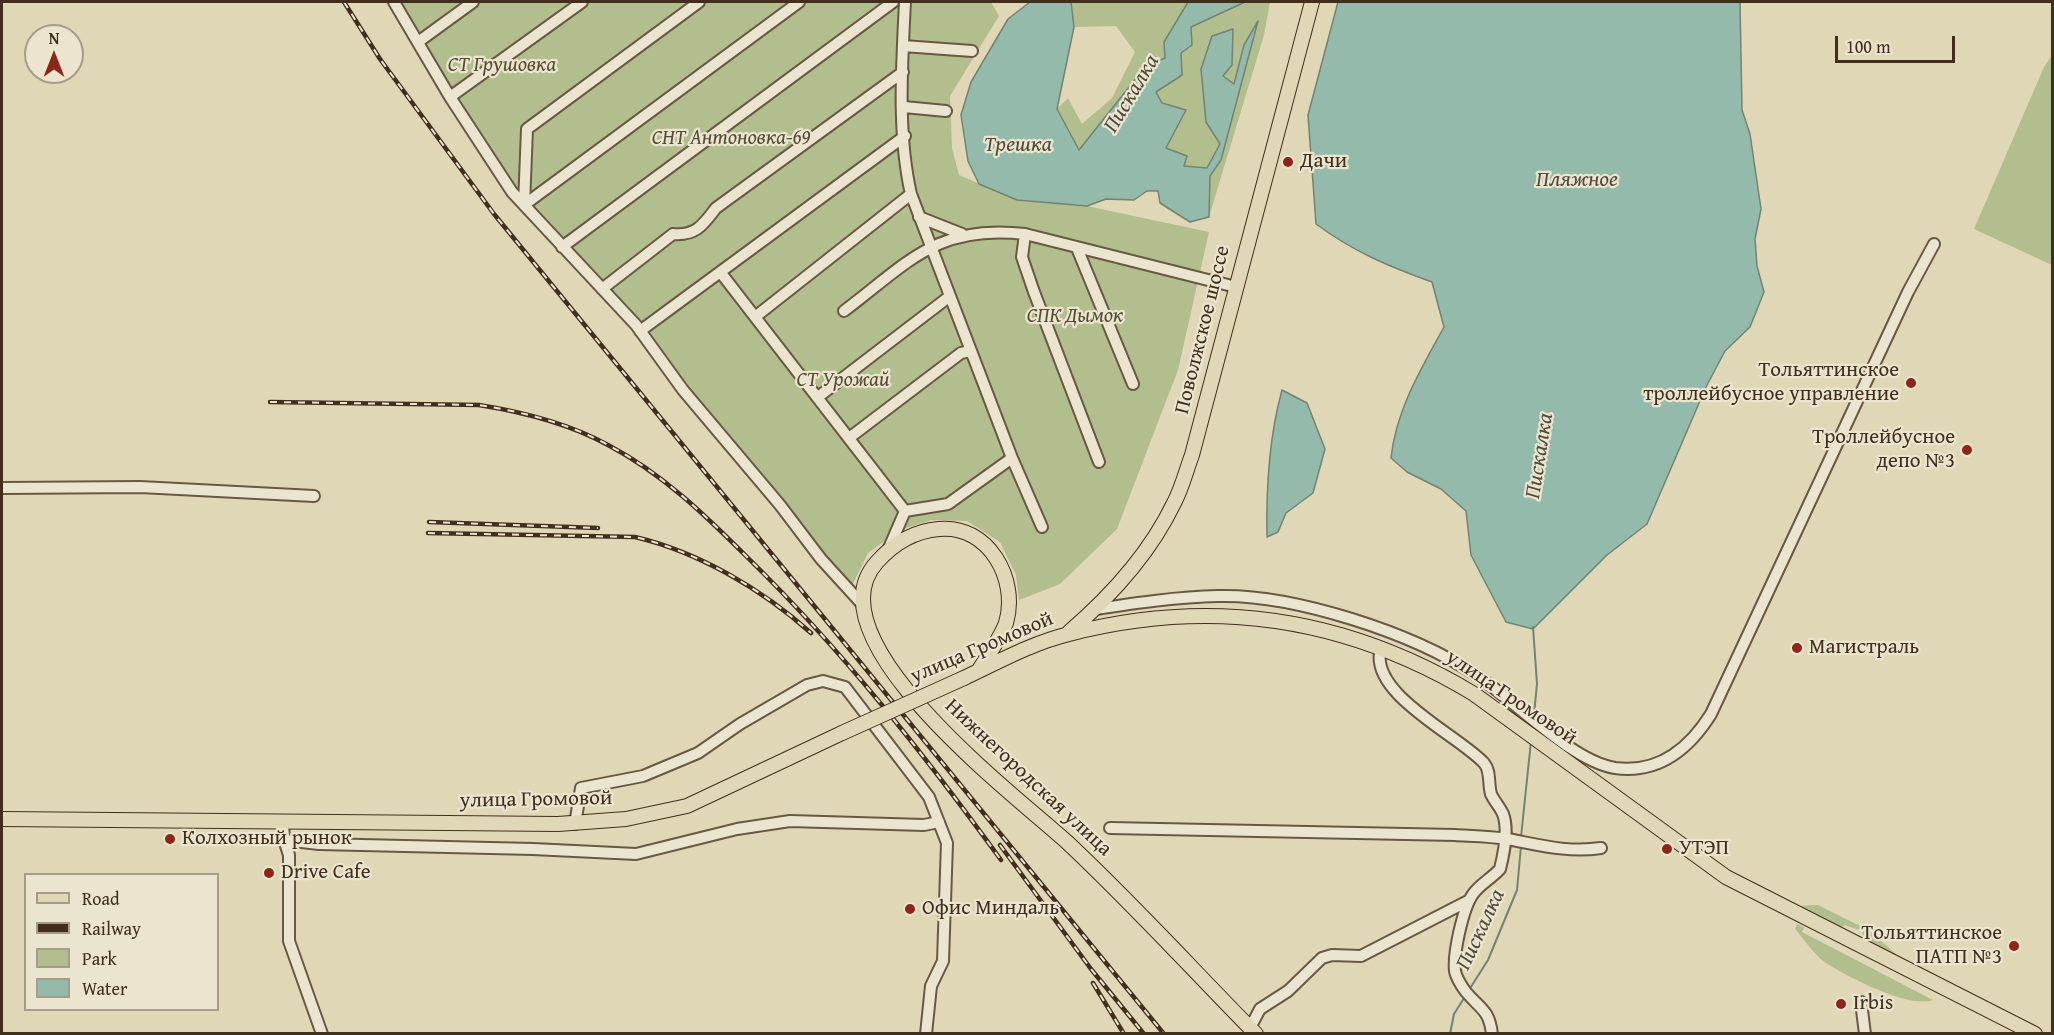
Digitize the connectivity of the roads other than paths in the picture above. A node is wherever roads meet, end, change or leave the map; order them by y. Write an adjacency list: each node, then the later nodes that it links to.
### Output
1 (393, 2): 9 (street)
2 (473, 2): 9 (street)
3 (582, 2): 13 (street)
4 (699, 2): 18 (street)
5 (799, 2): 18 (street)
6 (893, 2): 24 (street)
7 (904, 2): 10 (street)
8 (1312, 2): 27 (main road, Поволжское шоссе)
9 (418, 42): 13 (street)
10 (903, 46): 11 (street); 12 (street)
11 (972, 51)
12 (903, 72): 14 (street); 28 (street)
13 (450, 97): 18 (street)
14 (904, 108): 15 (street); 16 (street)
15 (946, 111)
16 (905, 136): 17 (street); 26 (street)
17 (911, 194): 19 (street); 31 (street)
18 (524, 205): 24 (street)
19 (919, 217): 20 (street); 23 (street)
20 (962, 234): 21 (street); 23 (street)
21 (1025, 234): 25 (street); 38 (street)
22 (1934, 244): 45 (street)
23 (931, 246): 29 (street); 30 (street)
24 (562, 247): 28 (street)
25 (1077, 248): 27 (street); 34 (street)
26 (721, 273): 31 (street); 32 (street)
27 (1236, 287): 45 (main road, Поволжское шоссе)
28 (602, 289): 32 (street)
29 (950, 296): 33 (street); 35 (street)
30 (844, 311)
31 (755, 317): 35 (street)
32 (640, 331): 44 (street)
33 (971, 351): 36 (street); 37 (street)
34 (1133, 384)
35 (818, 398): 36 (street)
36 (849, 438): 41 (street)
37 (1012, 458): 41 (street); 42 (street)
38 (1099, 462)
39 (2, 488): 40 (street)
40 (314, 496)
41 (905, 511): 43 (street)
42 (1042, 527)
43 (889, 548): 44 (main road, Нижнегородская улица); 48 (main road, Нижнегородская улица)
44 (862, 604): 59 (main road, Нижнегородская улица)
45 (1096, 609): 46 (main road, Поволжское шоссе)
46 (1068, 634): 47 (main road, улица Громовой); 48 (main road, улица Громовой)
47 (1381, 648): 54 (street); 64 (main road, улица Громовой)
48 (978, 671): 52 (main road, улица Громовой, bridge)
49 (2, 819): 50 (main road, улица Громовой)
50 (283, 822): 52 (main road, улица Громовой); 55 (street)
51 (939, 822): 52 (street); 55 (street); 61 (street)
52 (575, 824)
53 (1110, 828): 54 (street)
54 (1505, 838): 56 (street); 57 (street)
55 (284, 840): 60 (street)
56 (1601, 848)
57 (1468, 901): 59 (street); 62 (street)
58 (1861, 1002): 63 (street)
59 (1253, 1030)
60 (322, 1034)
61 (926, 1034)
62 (1492, 1034)
63 (1865, 1034)
64 (2035, 1034)

